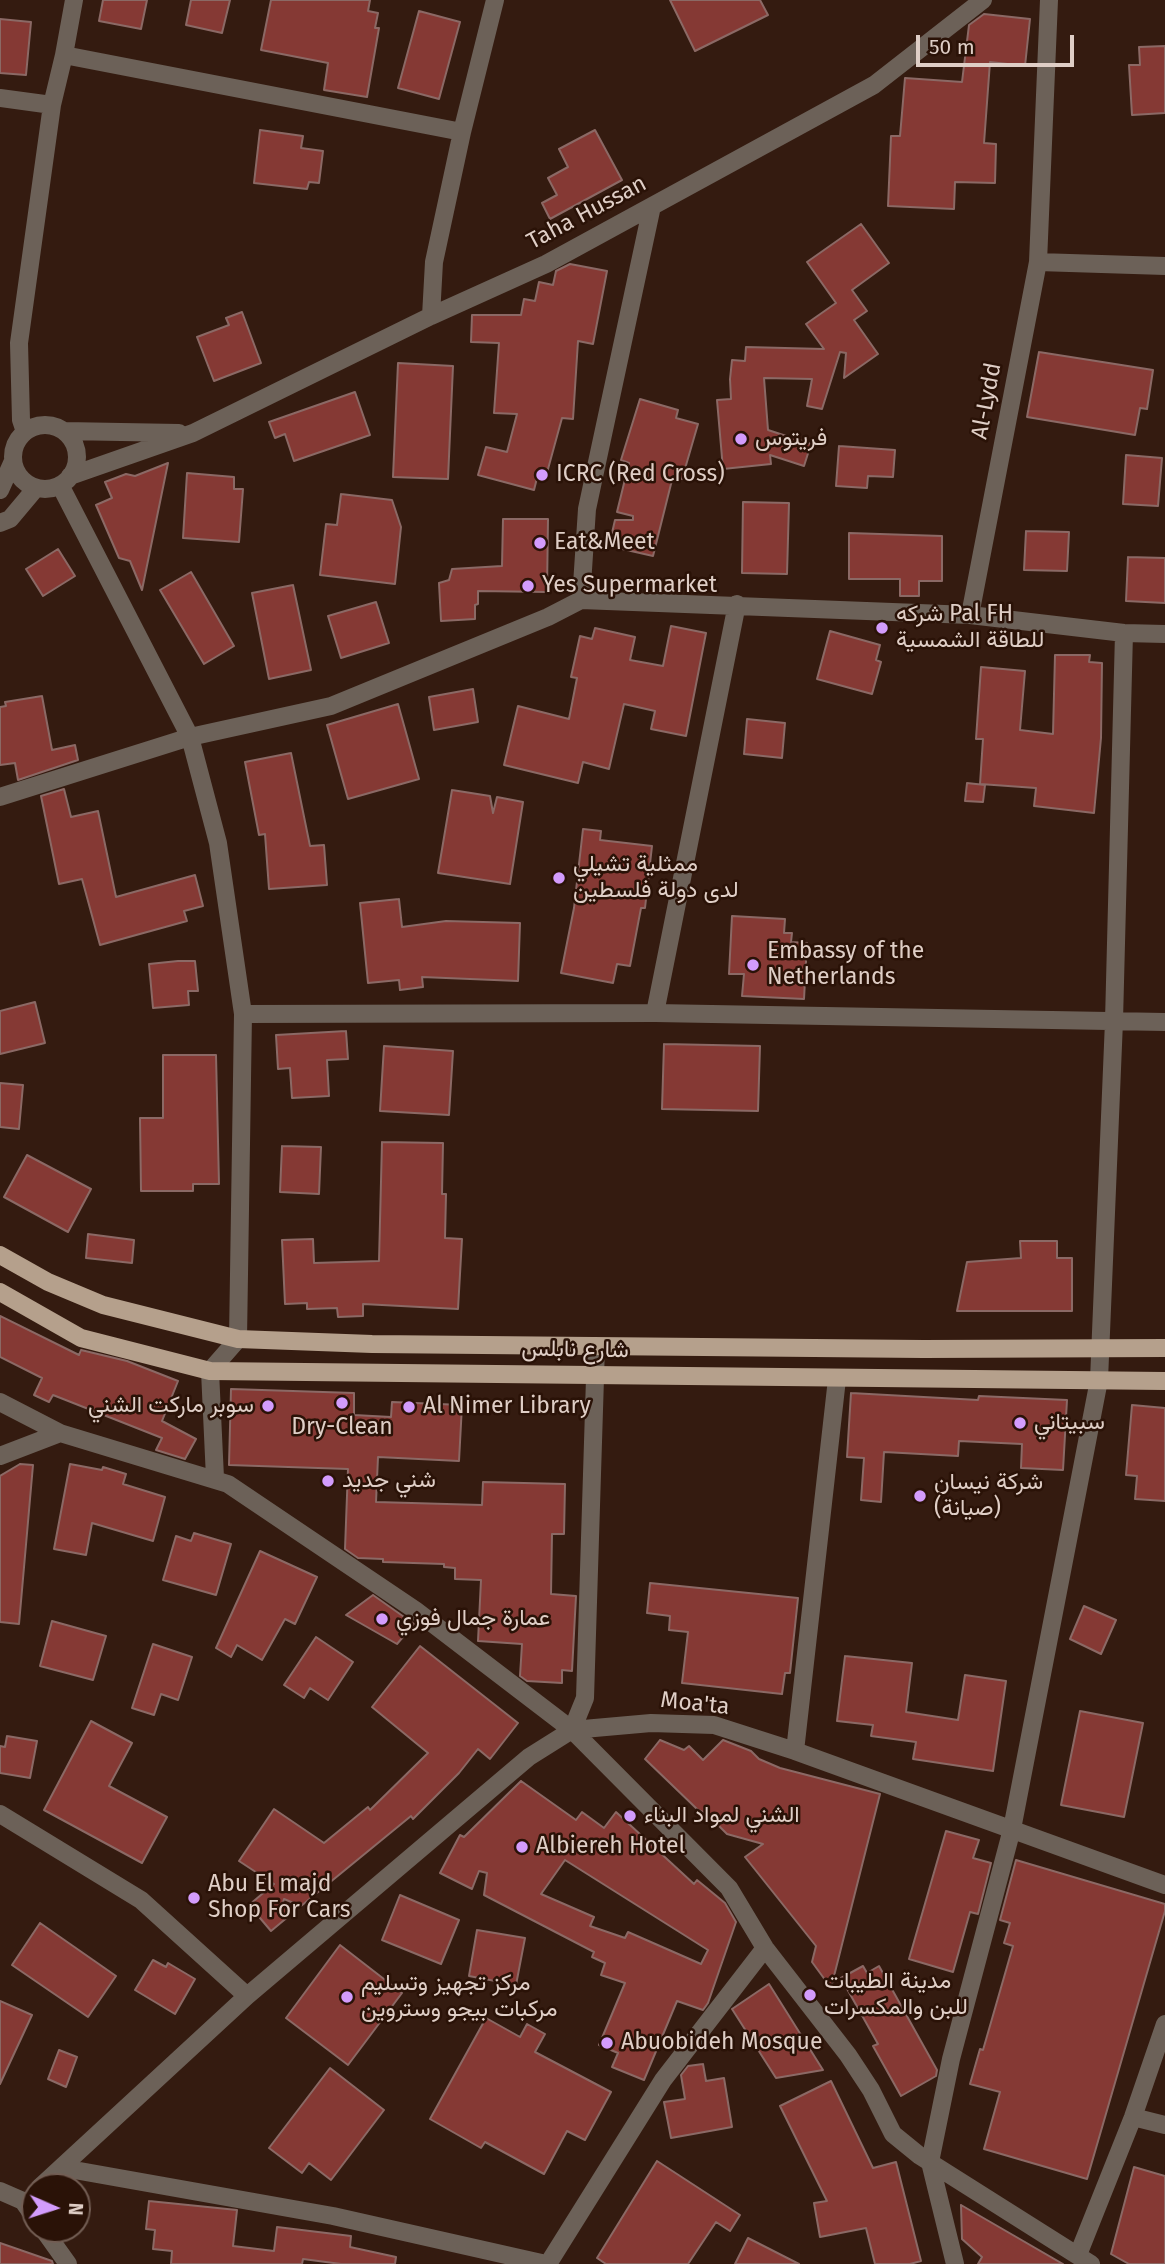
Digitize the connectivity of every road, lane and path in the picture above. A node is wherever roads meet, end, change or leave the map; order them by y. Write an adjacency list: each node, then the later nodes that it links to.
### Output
1 (74, 0): 5 (street)
2 (495, 0): 8 (street)
3 (983, 0): 9 (street, Taha Hussan)
4 (1049, 0): 10 (street, Al-Lydd)
5 (64, 55): 7 (street); 8 (street)
6 (0, 98): 7 (street)
7 (52, 106): 14 (street)
8 (462, 132): 12 (street)
9 (652, 206): 12 (street, Taha Hussan); 21 (street)
10 (1038, 262): 11 (street); 23 (street, Al-Lydd)
11 (1165, 266)
12 (431, 316): 15 (street, Taha Hussan)
13 (64, 431): 14 (street); 15 (street); 17 (street)
14 (25, 432): 16 (street)
15 (193, 433): 17 (street, Taha Hussan)
16 (13, 461): 18 (street); 19 (street)
17 (65, 481): 18 (street); 26 (street)
18 (36, 488): 20 (street)
19 (0, 490)
20 (0, 523)
21 (581, 600): 22 (street); 26 (street)
22 (737, 604): 23 (street); 28 (street)
23 (970, 615): 24 (street)
24 (1124, 633): 25 (street); 30 (street)
25 (1165, 634)
26 (190, 737): 27 (street); 29 (street)
27 (0, 797)
28 (655, 1013): 29 (street); 30 (street)
29 (243, 1014): 34 (street)
30 (1114, 1021): 31 (street); 36 (street)
31 (1165, 1021)
32 (0, 1255): 34 (main road, شارع نابلس)
33 (0, 1292): 38 (main road, شارع نابلس)
34 (238, 1339): 35 (main road, شارع نابلس); 38 (street)
35 (596, 1346): 36 (main road, شارع نابلس); 39 (street)
36 (1101, 1347): 37 (main road, شارع نابلس); 41 (street)
37 (1165, 1348)
38 (210, 1371): 39 (main road, شارع نابلس); 46 (street)
39 (595, 1374): 40 (main road, شارع نابلس); 47 (street)
40 (837, 1379): 41 (main road, شارع نابلس); 48 (street)
41 (1099, 1380): 42 (main road, شارع نابلس); 50 (street)
42 (1165, 1381)
43 (0, 1402): 44 (street)
44 (60, 1433): 45 (street); 46 (street)
45 (0, 1456)
46 (215, 1478): 47 (street)
47 (572, 1731): 48 (street, Moa'ta); 52 (street); 53 (street)
48 (795, 1751): 50 (street, Moa'ta)
49 (0, 1814): 53 (street)
50 (1012, 1829): 51 (street, Moa'ta); 57 (street)
51 (1165, 1885)
52 (765, 1948): 57 (street); 65 (street)
53 (247, 1996): 58 (street)
54 (1165, 2024): 55 (street)
55 (1133, 2117): 56 (street); 63 (street)
56 (1165, 2125)
57 (930, 2162): 63 (street); 66 (street)
58 (63, 2168): 59 (street); 65 (street)
59 (57, 2173)
60 (0, 2191): 61 (street)
61 (21, 2195)
62 (53, 2243): 64 (street)
63 (1084, 2259)
64 (68, 2264)
65 (547, 2264)
66 (955, 2264)

